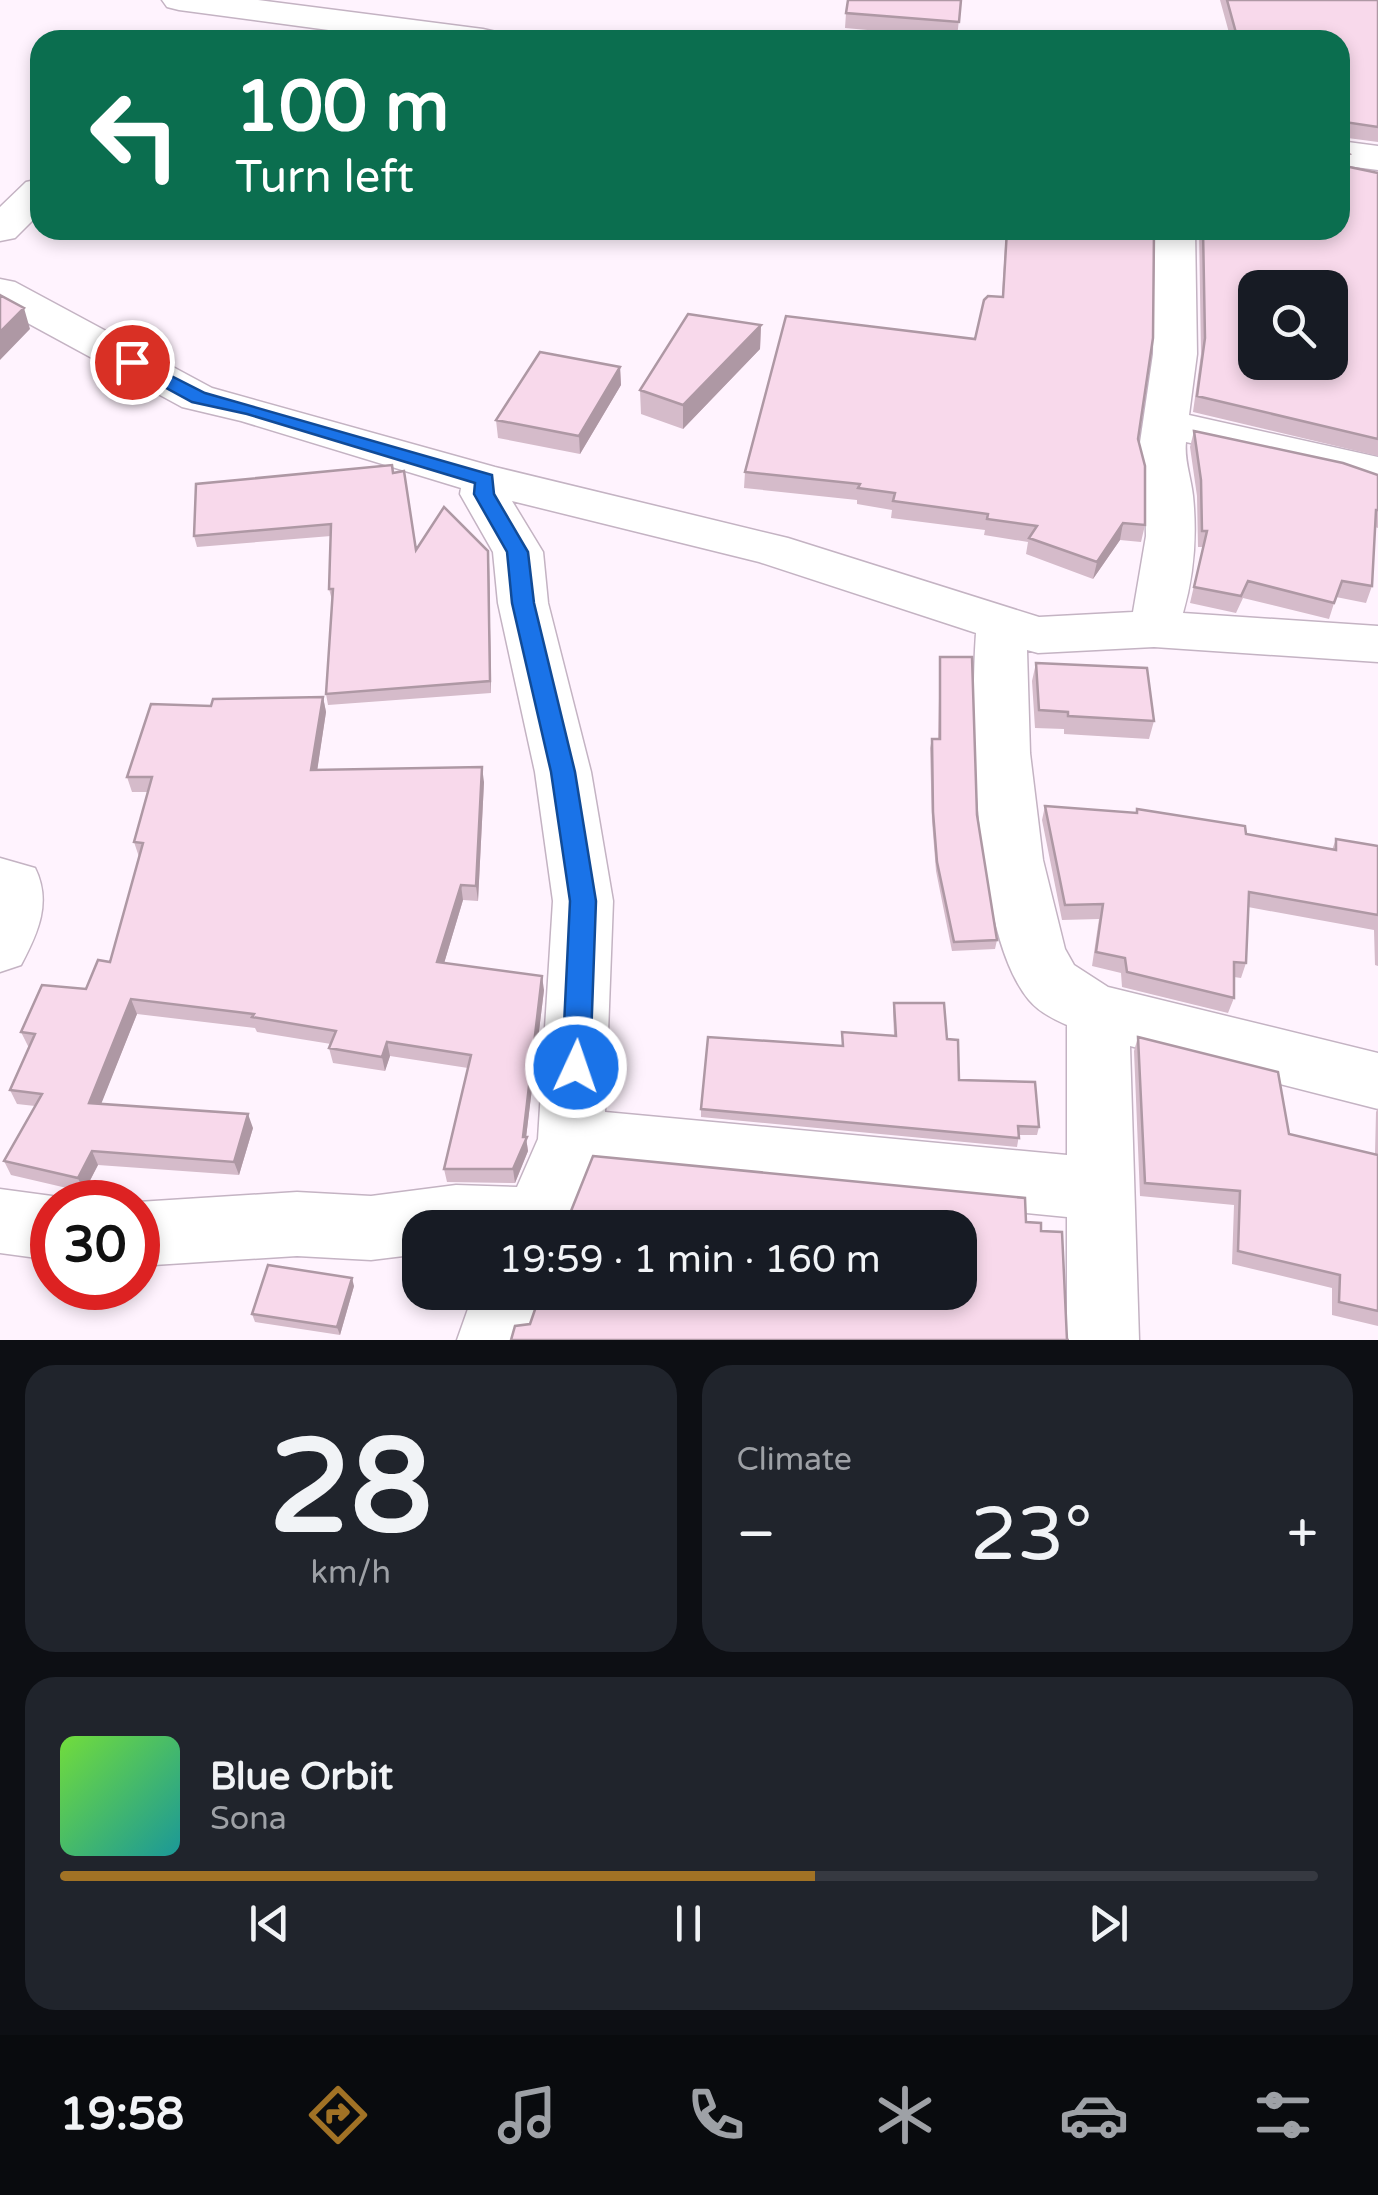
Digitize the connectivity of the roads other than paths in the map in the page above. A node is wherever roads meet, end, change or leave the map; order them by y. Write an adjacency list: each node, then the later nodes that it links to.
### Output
1 (179, 0): 2 (street)
2 (238, 4): 3 (street); 4 (street)
3 (210, 30)
4 (415, 30)
5 (1350, 154): 6 (street)
6 (1378, 158)
7 (30, 200): 8 (street)
8 (0, 229)
9 (1175, 240): 11 (street)
10 (0, 291): 13 (street)
11 (1164, 423): 12 (street); 15 (street)
12 (1378, 474)
13 (485, 480): 14 (street); 21 (street)
14 (1002, 626): 15 (street); 19 (street)
15 (1154, 629): 16 (street)
16 (1378, 644)
17 (0, 881): 18 (street)
18 (0, 948)
19 (1098, 1011): 20 (street); 22 (street)
20 (1378, 1081)
21 (570, 1140): 22 (street); 23 (street)
22 (1102, 1189): 30 (street)
23 (541, 1210)
24 (0, 1221): 26 (street)
25 (402, 1224): 27 (street)
26 (30, 1225)
27 (160, 1233)
28 (504, 1310): 29 (street)
29 (493, 1340)
30 (1103, 1340)

